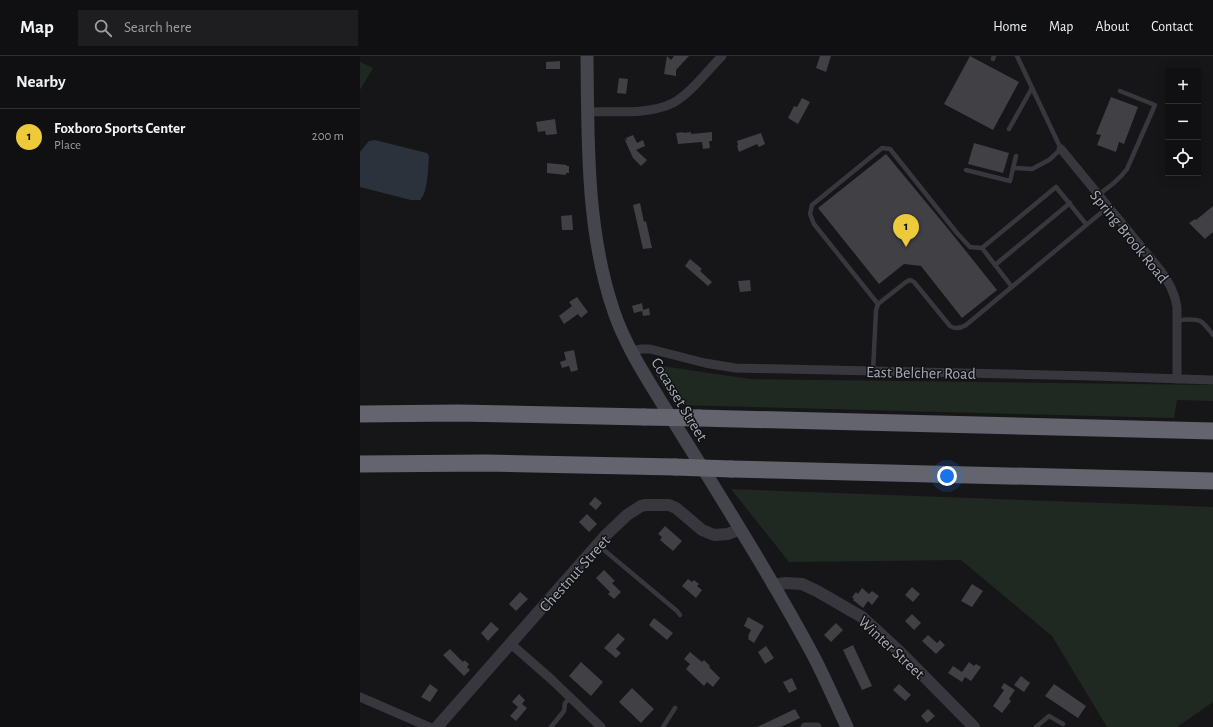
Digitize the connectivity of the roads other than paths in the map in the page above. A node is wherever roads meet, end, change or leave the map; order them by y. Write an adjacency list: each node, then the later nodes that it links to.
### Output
1 (587, 56): 6 (main road, Cocasset Street)
2 (722, 56): 6 (street)
3 (1017, 56): 4 (lane)
4 (1032, 88): 7 (lane); 8 (lane)
5 (1120, 91): 12 (lane)
6 (588, 112): 22 (main road, Cocasset Street)
7 (1009, 129)
8 (1060, 150): 10 (lane); 12 (street, Spring Brook Road)
9 (1016, 156): 10 (lane)
10 (1014, 168): 11 (lane)
11 (966, 170)
12 (1098, 195): 14 (street, Spring Brook Road)
13 (1070, 203): 15 (lane); 16 (lane); 17 (lane)
14 (1108, 207): 15 (lane); 20 (street, Spring Brook Road)
15 (1086, 224): 18 (lane)
16 (982, 248): 17 (lane); 19 (lane)
17 (995, 265): 18 (lane)
18 (1012, 287): 19 (lane)
19 (878, 304): 23 (lane)
20 (1178, 320): 21 (lane); 24 (street, Spring Brook Road)
21 (1213, 335)
22 (631, 351): 23 (street, East Belcher Road); 30 (main road, Cocasset Street)
23 (873, 371): 24 (street, East Belcher Road)
24 (1177, 379): 25 (street, East Belcher Road)
25 (1213, 380)
26 (360, 414): 27 (highway, bridge)
27 (1213, 431)
28 (360, 464): 29 (highway, bridge)
29 (1213, 481)
30 (740, 529): 31 (street, Chestnut Street); 32 (main road, Cocasset Street)
31 (598, 545): 33 (lane); 34 (street, Chestnut Street)
32 (773, 585): 45 (main road, Cocasset Street); 46 (street, Winter Street)
33 (680, 615)
34 (511, 644): 36 (street); 39 (street, Chestnut Street)
35 (360, 697): 39 (street)
36 (570, 698): 40 (lane); 41 (street)
37 (675, 708): 42 (lane)
38 (1062, 724): 47 (lane)
39 (437, 726)
40 (551, 726)
41 (601, 727)
42 (663, 727)
43 (805, 727): 44 (street)
44 (817, 727)
45 (847, 727)
46 (974, 727)
47 (1036, 727)

